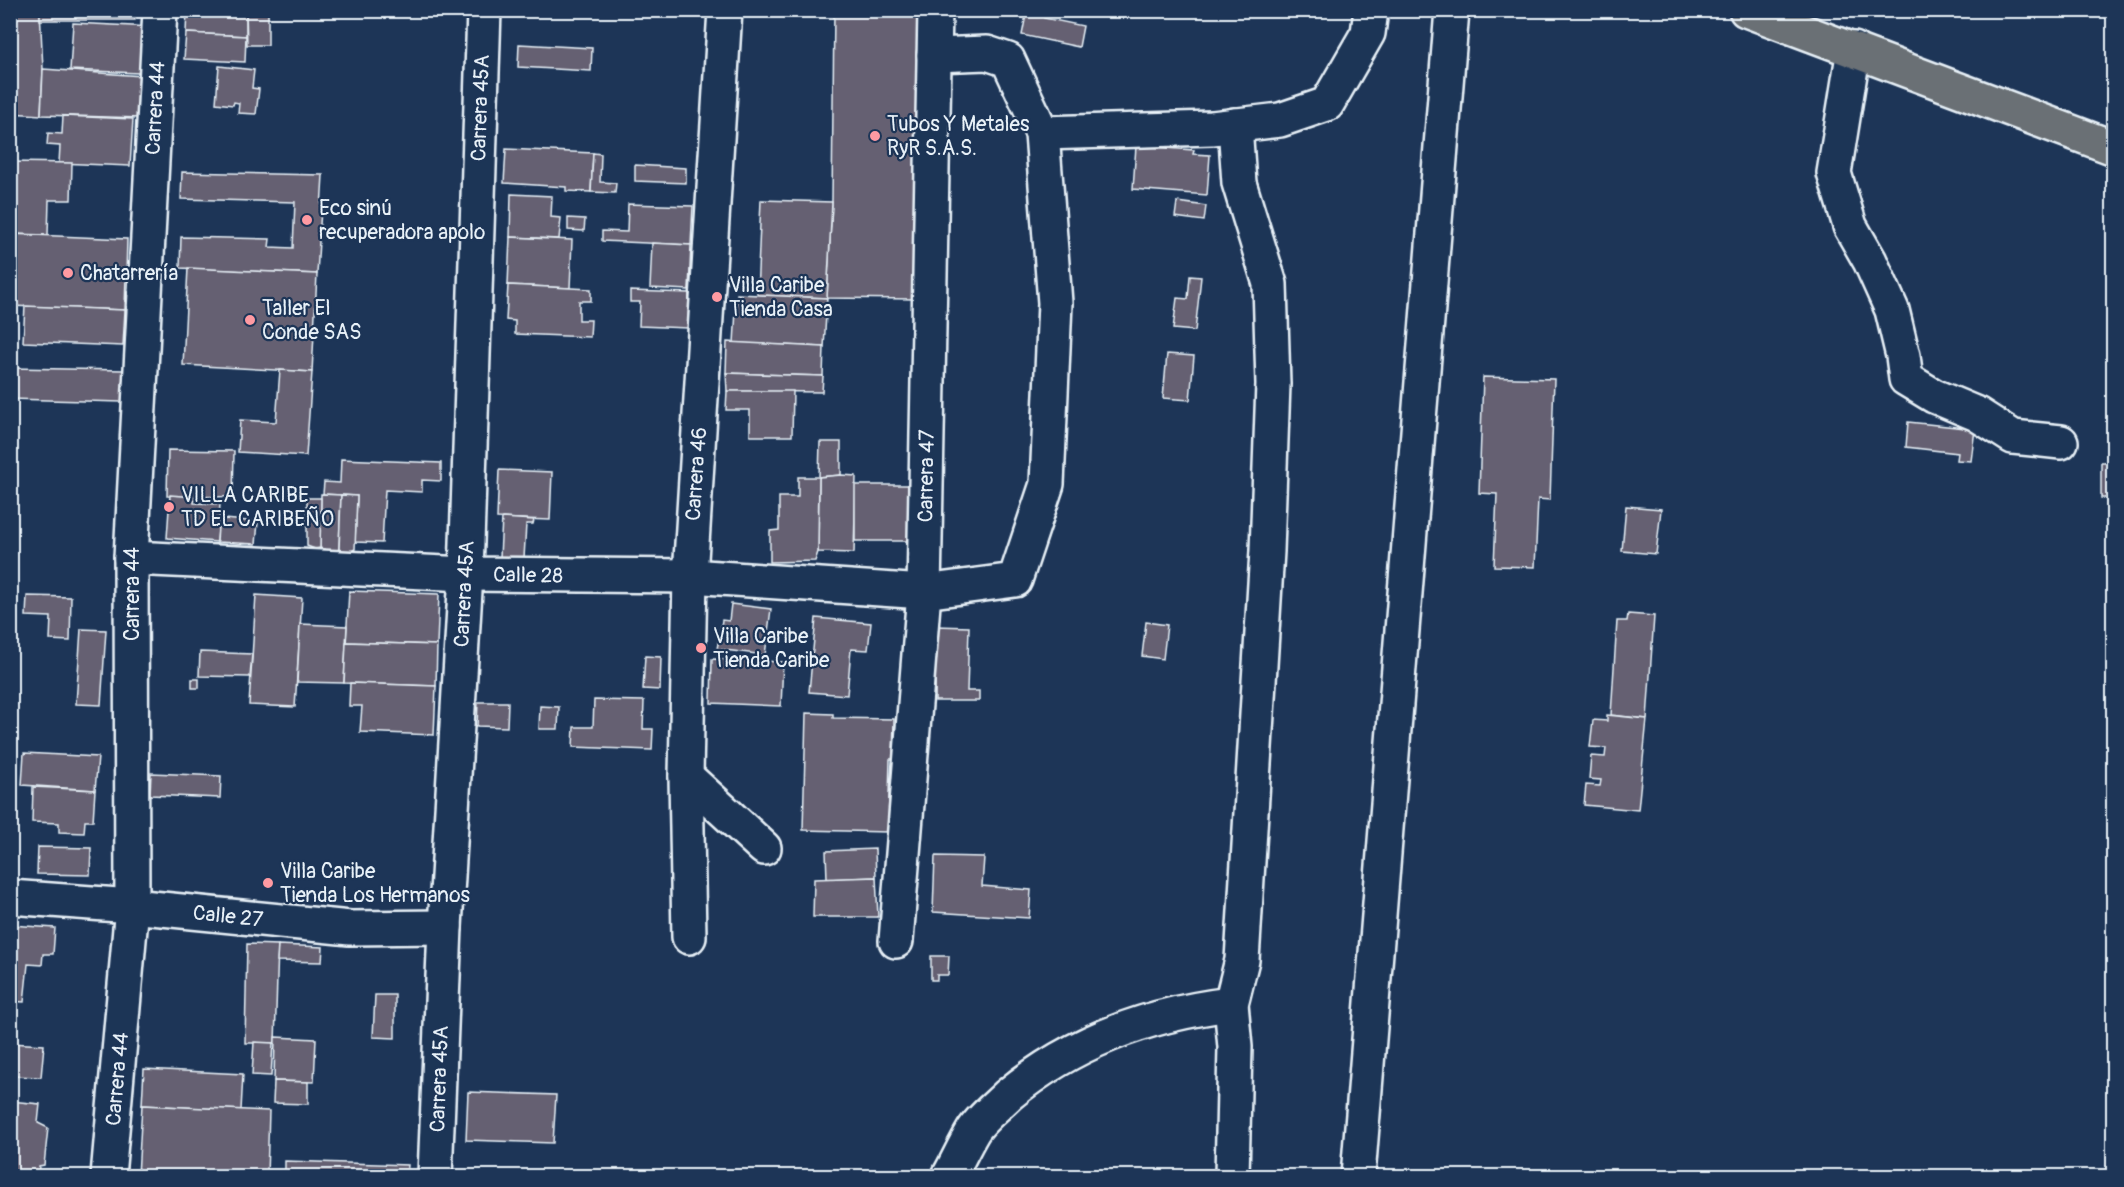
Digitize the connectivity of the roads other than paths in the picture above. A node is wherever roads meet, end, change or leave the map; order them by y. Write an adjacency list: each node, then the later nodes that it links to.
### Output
1 (160, 10): 14 (street, Carrera 44)
2 (483, 10): 15 (street, Carrera 45A)
3 (725, 10): 16 (street, Carrera 46)
4 (935, 10): 9 (street, Carrera 47)
5 (1371, 10): 10 (street)
6 (1452, 10): 30 (street)
7 (1746, 10): 8 (highway)
8 (1854, 49): 12 (highway); 13 (street)
9 (934, 55): 11 (street); 17 (street, Carrera 47)
10 (1235, 124): 11 (street); 25 (street)
11 (1042, 133): 17 (street, Calle 28)
12 (2114, 148)
13 (2061, 442)
14 (132, 558): 15 (street, Calle 28); 21 (street, Carrera 44)
15 (466, 574): 16 (street, Calle 28); 22 (street, Carrera 45A)
16 (690, 576): 17 (street, Calle 28); 18 (street, Carrera 46)
17 (924, 592): 24 (street, Carrera 47)
18 (686, 776): 19 (street); 23 (street, Carrera 46)
19 (764, 848)
20 (10, 897): 21 (street, Calle 27)
21 (132, 906): 22 (street, Calle 27); 26 (street, Carrera 44)
22 (445, 927): 27 (street, Carrera 45A)
23 (689, 937)
24 (896, 940)
25 (1231, 1004): 28 (street); 29 (street)
26 (108, 1176)
27 (435, 1176)
28 (949, 1176)
29 (1232, 1176)
30 (1358, 1176)

